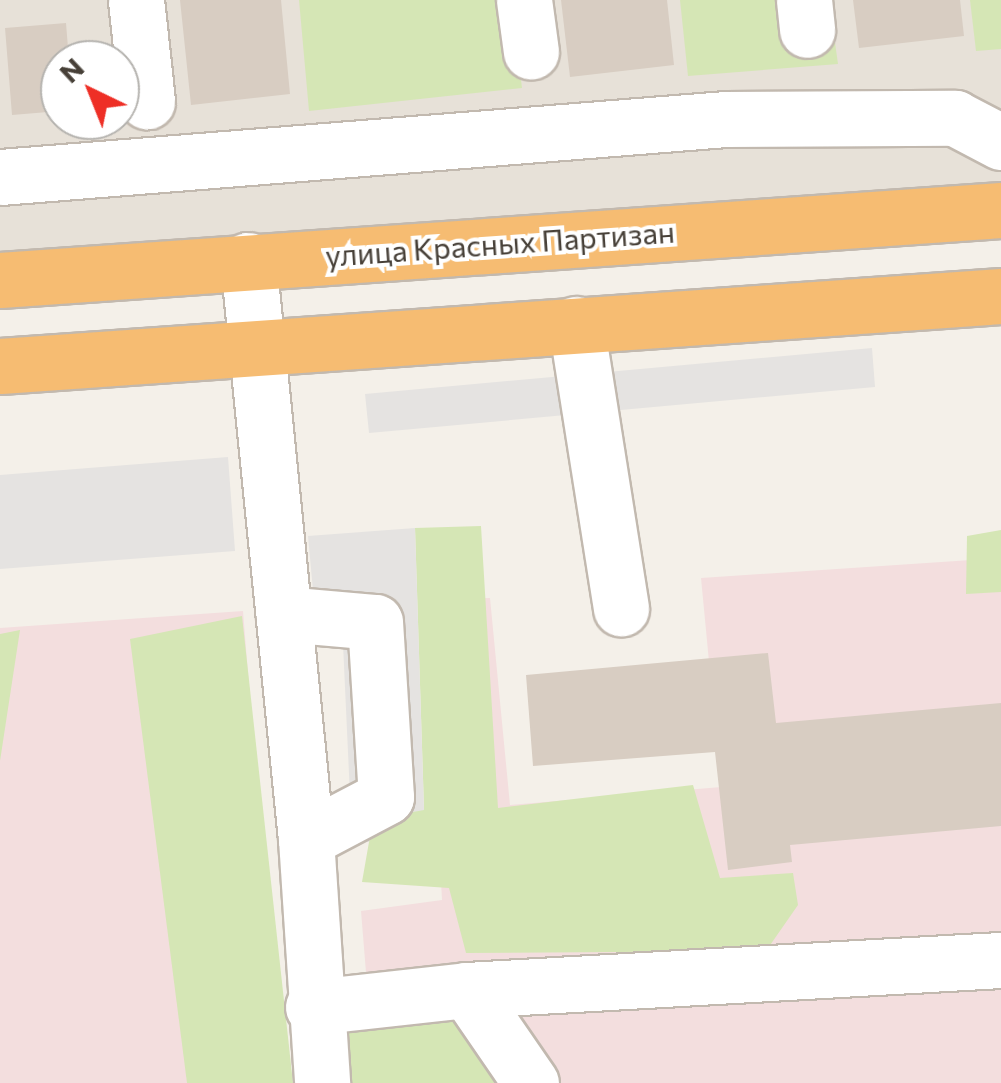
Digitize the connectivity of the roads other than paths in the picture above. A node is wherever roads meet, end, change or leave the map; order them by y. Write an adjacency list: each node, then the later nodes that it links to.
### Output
1 (136, 0): 2 (lane)
2 (147, 101)
3 (1001, 142): 4 (lane)
4 (0, 176)
5 (1001, 210): 6 (highway, улица Красных Партизан)
6 (248, 260): 7 (highway, улица Красных Партизан); 10 (lane)
7 (0, 280)
8 (1001, 296): 9 (highway)
9 (576, 324): 10 (highway); 12 (lane)
10 (253, 348): 11 (highway); 13 (lane)
11 (0, 366)
12 (621, 608)
13 (284, 614): 14 (lane); 14 (lane)
14 (306, 839): 17 (lane)
15 (1001, 960): 16 (lane)
16 (467, 990): 17 (lane); 19 (lane)
17 (313, 1008): 18 (lane)
18 (322, 1083)
19 (531, 1083)

